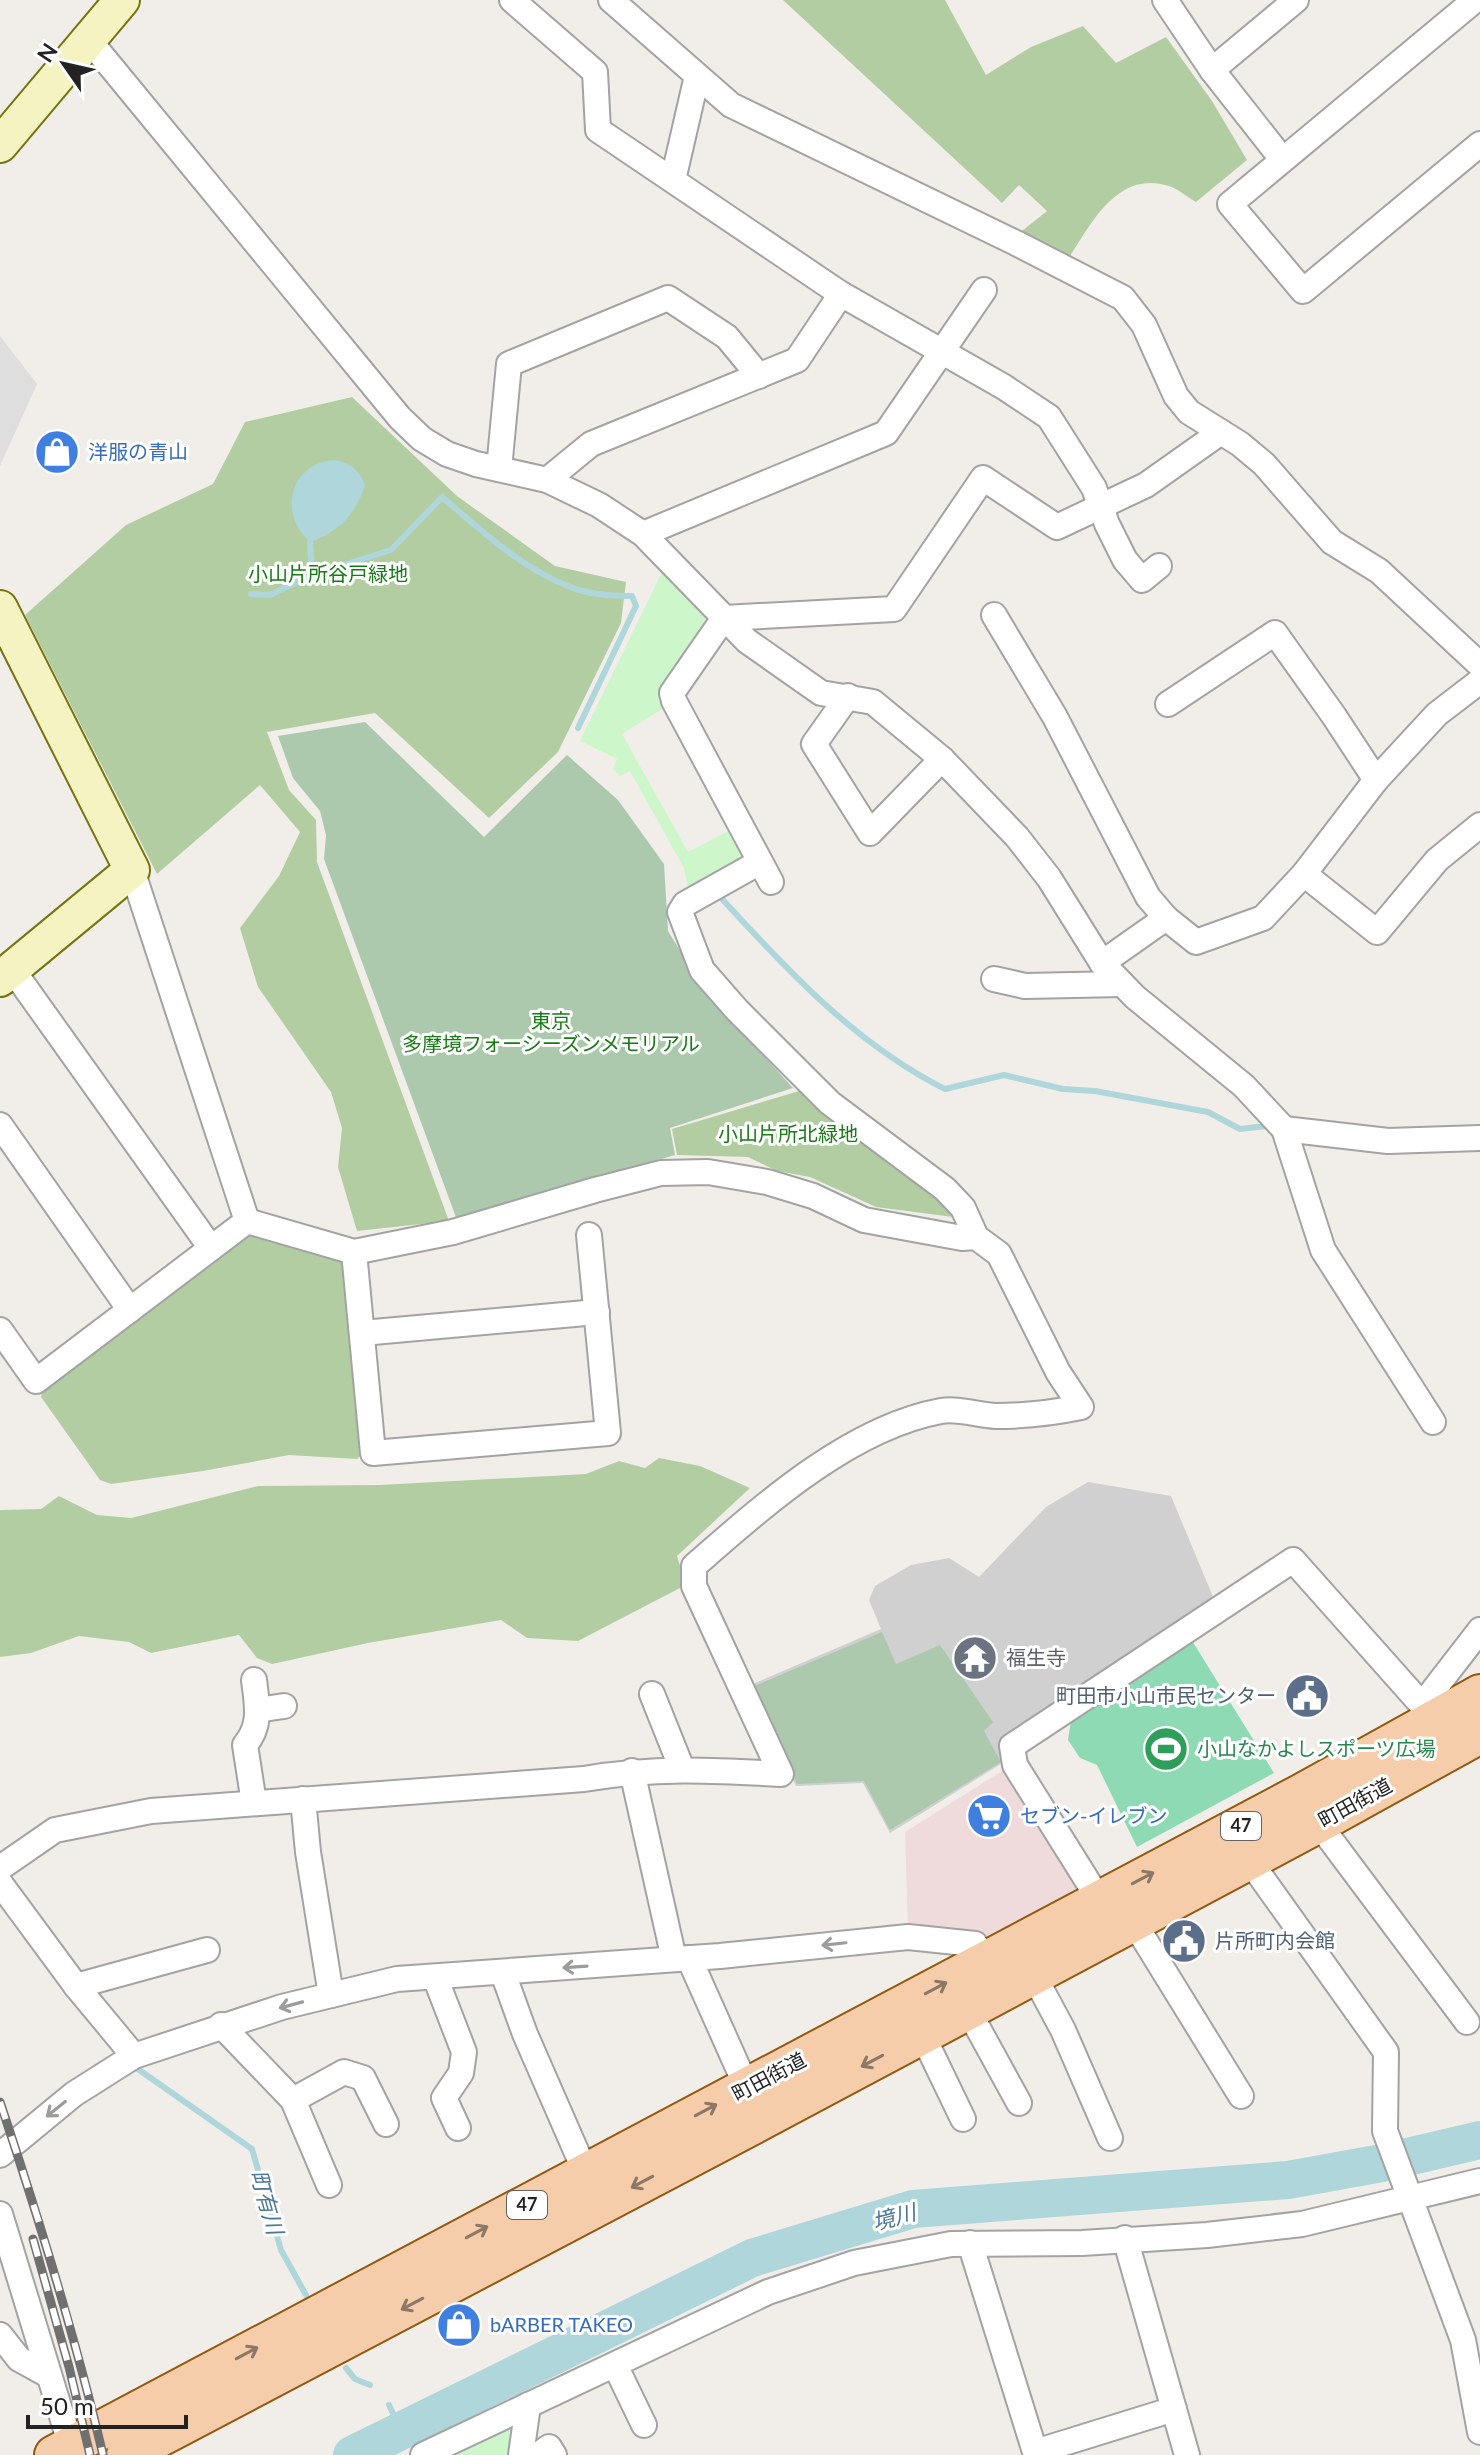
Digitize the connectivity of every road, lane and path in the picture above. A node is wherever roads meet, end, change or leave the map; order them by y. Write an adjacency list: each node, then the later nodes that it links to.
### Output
1 (122, 0): 8 (street)
2 (548, 0): 7 (street)
3 (611, 0): 10 (street)
4 (1165, 0): 9 (street)
5 (1296, 0): 9 (street)
6 (1475, 0): 13 (street)
7 (517, 5): 14 (street)
8 (89, 40): 12 (street); 20 (street)
9 (1212, 70): 13 (street)
10 (697, 76): 14 (street); 19 (street)
11 (1480, 144): 13 (street)
12 (0, 145)
13 (1282, 159)
14 (673, 180): 16 (street)
15 (984, 290): 17 (street)
16 (841, 294): 17 (street); 18 (street)
17 (943, 352): 22 (street); 23 (street)
18 (759, 376): 20 (street); 21 (street)
19 (1221, 432): 22 (street); 28 (street)
20 (499, 469): 21 (street)
21 (547, 480): 23 (street)
22 (1101, 506): 24 (street); 27 (street)
23 (643, 534): 27 (street)
24 (1159, 566)
25 (994, 615): 37 (street)
26 (2, 616): 35 (street)
27 (724, 618): 30 (street); 47 (street)
28 (1480, 665)
29 (1480, 681): 33 (street)
30 (848, 696): 32 (street); 32 (street)
31 (1168, 704): 33 (street)
32 (942, 759): 38 (street)
33 (1376, 780): 36 (street)
34 (1480, 825): 36 (street)
35 (132, 870): 39 (street); 45 (street)
36 (1304, 874): 37 (street)
37 (1166, 918): 38 (street)
38 (1102, 963): 41 (street)
39 (6, 974): 48 (street)
40 (994, 979): 41 (street)
41 (1122, 984): 43 (street)
42 (0, 1125): 50 (street)
43 (1284, 1129): 44 (street); 54 (street)
44 (1480, 1138)
45 (247, 1221): 48 (street); 49 (street)
46 (589, 1235): 51 (street)
47 (976, 1237): 49 (street); 62 (street)
48 (211, 1248): 50 (street)
49 (354, 1252): 53 (street)
50 (130, 1310): 52 (street)
51 (597, 1312): 53 (street); 53 (street)
52 (0, 1330)
53 (362, 1333)
54 (1433, 1422)
55 (1480, 1630): 61 (street)
56 (254, 1680): 60 (street)
57 (652, 1694): 62 (street)
58 (1480, 1694): 61 (main road, 町田街道 / 47)
59 (284, 1706): 60 (street)
60 (257, 1710): 65 (street)
61 (1446, 1728): 66 (main road, 町田街道 / 47); 70 (street)
62 (682, 1769): 63 (street)
63 (632, 1771): 64 (street); 73 (street)
64 (303, 1799): 65 (street); 78 (street)
65 (254, 1803): 68 (street)
66 (1311, 1808): 67 (main road, 町田街道 / 47); 70 (main road, 町田街道 / 47, one-way to 66); 80 (street)
67 (1249, 1860): 71 (main road, 町田街道 / 47); 96 (street)
68 (0, 1868)
69 (0, 1883): 77 (street)
70 (1100, 1901): 75 (main road, 町田街道 / 47)
71 (1133, 1921): 75 (main road, 町田街道 / 47); 84 (street)
72 (207, 1950): 77 (street)
73 (682, 1959): 74 (street, one-way to 74); 75 (street, one-way to 73); 87 (street)
74 (503, 1973): 76 (street); 95 (street)
75 (1007, 1976): 79 (main road, 町田街道 / 47); 87 (main road, 町田街道 / 47, one-way to 75); 91 (street)
76 (435, 1977): 78 (street); 90 (street)
77 (76, 1986): 83 (street)
78 (331, 1995): 81 (street, one-way to 81)
79 (968, 2010): 82 (main road, 町田街道 / 47); 86 (street)
80 (1467, 2022)
81 (221, 2025): 83 (street); 85 (street)
82 (922, 2034): 87 (main road, 町田街道 / 47, one-way to 87); 88 (street)
83 (134, 2056): 92 (street, one-way to 92)
84 (1241, 2096)
85 (293, 2100): 89 (street); 94 (street)
86 (1019, 2103)
87 (755, 2104): 95 (main road, 町田街道 / 47)
88 (963, 2119)
89 (386, 2124)
90 (458, 2128)
91 (1110, 2138)
92 (0, 2155)
93 (1480, 2181): 96 (street)
94 (329, 2185)
95 (593, 2190): 107 (main road, 町田街道 / 47, one-way to 95); 108 (main road, 町田街道 / 47, one-way to 108)
96 (1408, 2193): 98 (street); 106 (street)
97 (0, 2214): 102 (street)
98 (1125, 2238): 99 (street); 104 (street)
99 (970, 2243): 101 (street); 104 (street)
100 (0, 2335): 102 (street)
101 (615, 2365): 103 (street); 105 (street)
102 (48, 2375): 107 (street)
103 (528, 2405): 109 (street); 110 (street)
104 (1174, 2409): 113 (street)
105 (644, 2425)
106 (1480, 2432)
107 (67, 2452)
108 (126, 2455)
109 (423, 2455)
110 (521, 2455)
111 (538, 2455): 112 (street)
112 (554, 2455)
113 (1187, 2455)

